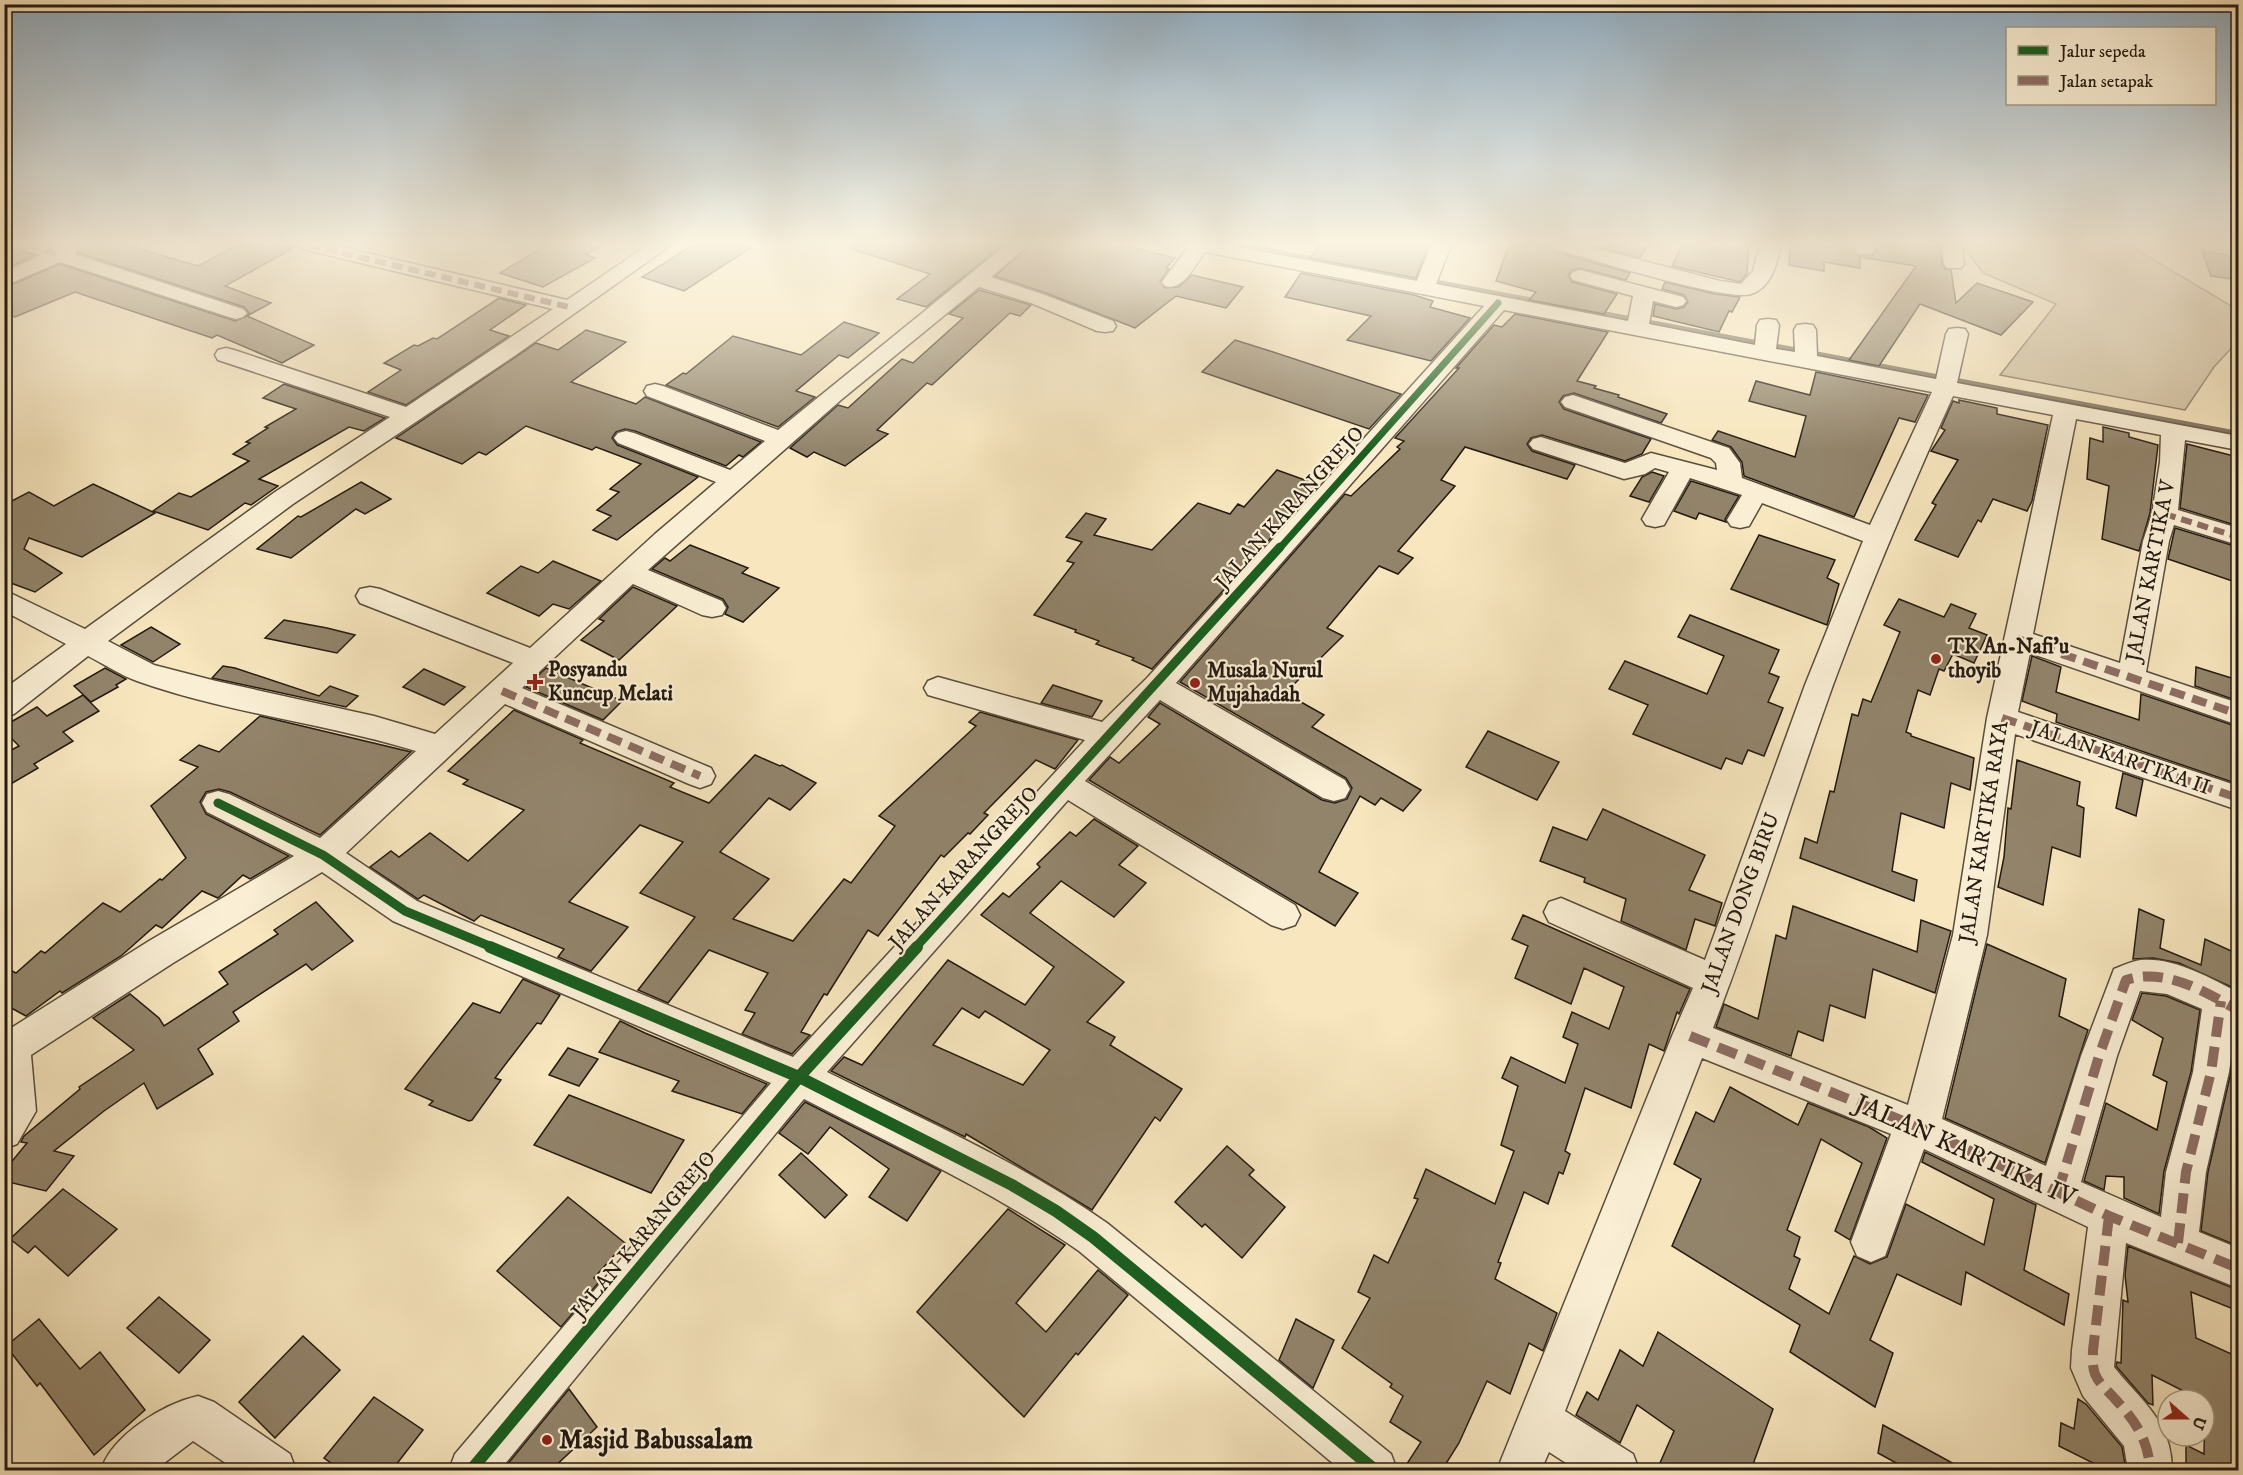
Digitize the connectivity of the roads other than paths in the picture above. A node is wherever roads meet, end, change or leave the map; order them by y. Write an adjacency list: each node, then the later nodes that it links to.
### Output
1 (559, 314): 15 (street)
2 (933, 314): 18 (street)
3 (1075, 314): 8 (street)
4 (1488, 314): 38 (street, JALAN KARANGREJO)
5 (1570, 314): 7 (street)
6 (1640, 314): 7 (street)
7 (1638, 324): 11 (street)
8 (1105, 326)
9 (1957, 334): 11 (street, JALAN DONG BIRU)
10 (226, 355): 15 (street)
11 (1946, 382): 14 (street); 28 (street, JALAN DONG BIRU)
12 (655, 391): 18 (street)
13 (1573, 402): 23 (street)
14 (2066, 409): 16 (street); 34 (street, JALAN KARTIKA RAYA)
15 (409, 416): 35 (street)
16 (2173, 429): 19 (street); 25 (street, JALAN KARTIKA V)
17 (626, 438): 22 (street)
18 (781, 439): 22 (street)
19 (2238, 443)
20 (1541, 444): 21 (street)
21 (1683, 468): 23 (street); 26 (street)
22 (733, 480): 30 (street)
23 (1729, 482): 24 (street)
24 (1756, 492): 27 (street); 28 (street)
25 (2165, 514): 29 (street); 37 (street, JALAN KARTIKA V)
26 (1655, 519)
27 (1740, 520)
28 (1877, 537): 54 (street, JALAN DONG BIRU)
29 (2238, 537)
30 (629, 572): 33 (street); 36 (street)
31 (370, 596): 36 (street)
32 (4, 599): 35 (street)
33 (712, 608)
34 (2018, 639): 37 (street); 43 (street, JALAN KARTIKA RAYA)
35 (88, 641): 41 (street); 45 (street)
36 (535, 661): 40 (street)
37 (2131, 678): 42 (street)
38 (1156, 685): 44 (street, JALAN KARANGREJO); 48 (street)
39 (938, 688): 44 (street)
40 (502, 691): 45 (street); 46 (street)
41 (4, 706)
42 (2238, 714)
43 (2002, 718): 49 (street, JALAN KARTIKA II); 59 (street, JALAN KARTIKA RAYA)
44 (1108, 735): 47 (street, JALAN KARANGREJO)
45 (442, 747): 51 (street)
46 (700, 776)
47 (1064, 783): 53 (street); 58 (street, JALAN KARANGREJO)
48 (1334, 789)
49 (2238, 798)
50 (218, 803): 51 (street)
51 (323, 855): 57 (street); 58 (street)
52 (1561, 912): 54 (street)
53 (1283, 915)
54 (1714, 981): 56 (street, JALAN DONG BIRU)
55 (2230, 1005): 61 (street); 64 (street)
56 (1690, 1036): 59 (street, JALAN KARTIKA IV); 66 (street, JALAN DONG BIRU)
57 (8, 1046): 60 (street)
58 (799, 1077): 69 (street, JALAN KARANGREJO); 70 (street)
59 (1921, 1128): 61 (street, JALAN KARTIKA IV); 63 (street, JALAN KARTIKA RAYA)
60 (4, 1131)
61 (2058, 1192): 62 (street, JALAN KARTIKA IV)
62 (2109, 1216): 64 (street, JALAN KARTIKA IV); 73 (street)
63 (1870, 1242)
64 (2178, 1243): 65 (street, JALAN KARTIKA IV)
65 (2238, 1268)
66 (1540, 1421): 71 (street, JALAN DONG BIRU); 72 (street)
67 (123, 1470): 68 (street)
68 (274, 1470)
69 (471, 1470)
70 (1375, 1470)
71 (1519, 1470)
72 (1617, 1470)
73 (2150, 1470)

